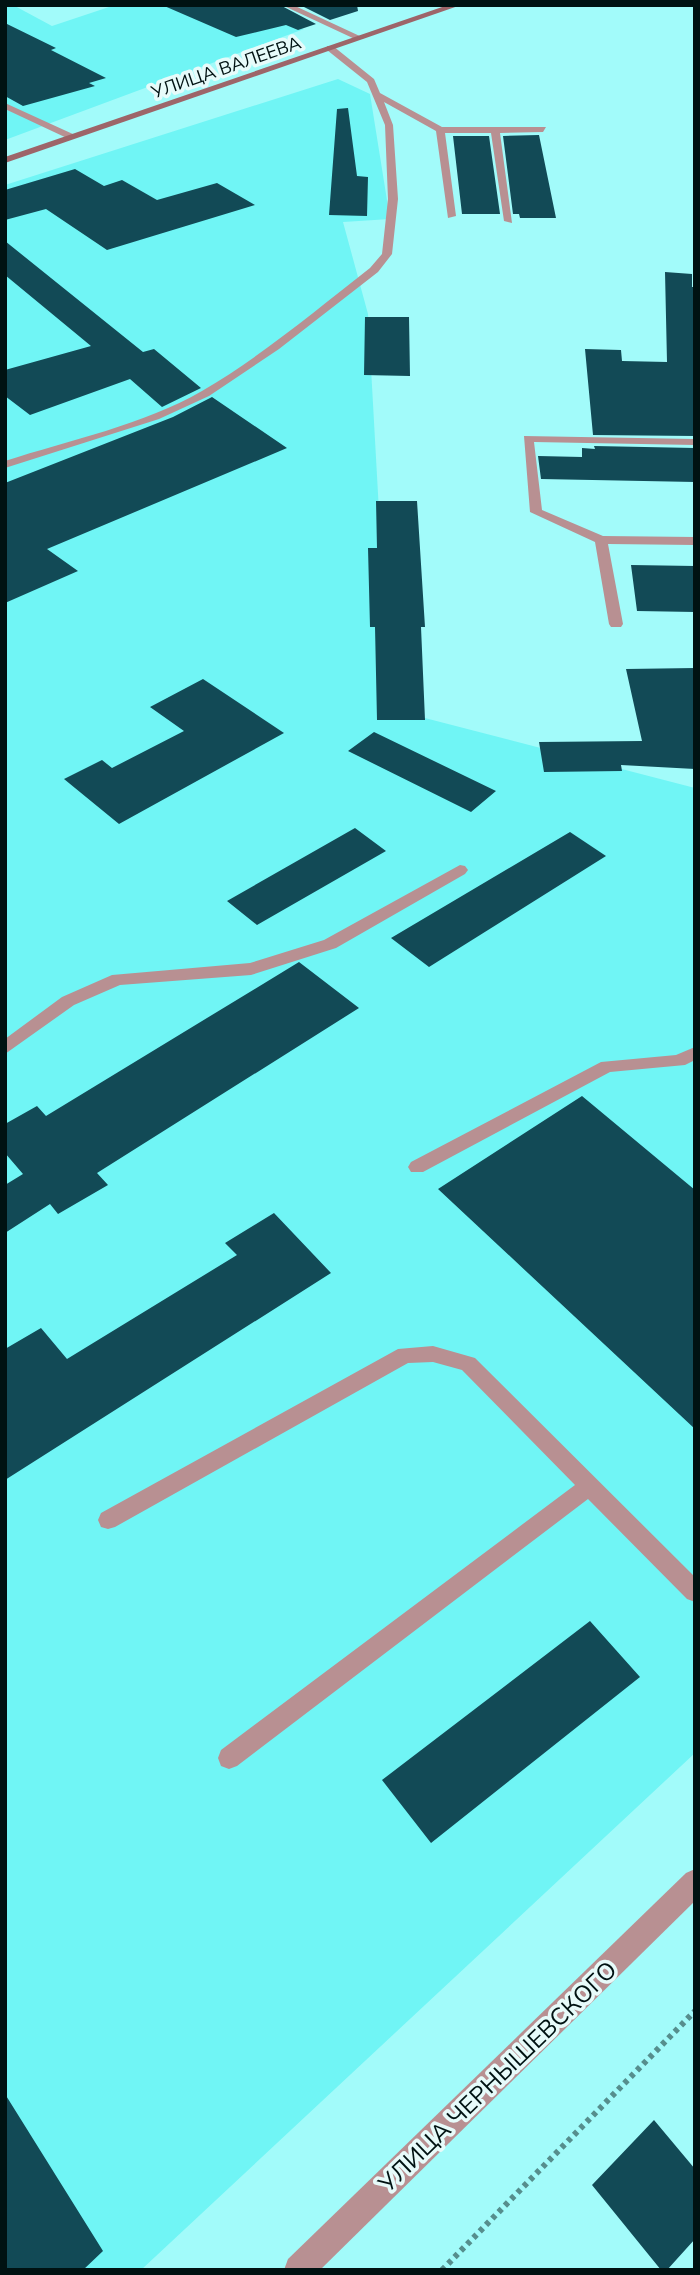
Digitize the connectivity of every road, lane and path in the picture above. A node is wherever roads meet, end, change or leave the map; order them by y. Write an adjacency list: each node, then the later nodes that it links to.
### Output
1 (286, 5): 3 (lane)
2 (457, 5): 3 (main road, УЛИЦА ВАЛЕЕВА)
3 (360, 38): 4 (main road, УЛИЦА ВАЛЕЕВА)
4 (330, 48): 5 (lane); 10 (main road, УЛИЦА ВАЛЕЕВА)
5 (378, 95): 8 (lane); 15 (lane)
6 (7, 109): 10 (lane)
7 (543, 129): 9 (lane)
8 (440, 130): 9 (lane); 12 (lane)
9 (495, 130): 13 (lane)
10 (72, 137): 11 (main road, УЛИЦА ВАЛЕЕВА)
11 (5, 160)
12 (451, 216)
13 (509, 221)
14 (695, 442): 16 (lane)
15 (5, 465)
16 (601, 540): 17 (lane); 18 (lane)
17 (695, 541)
18 (616, 624)
19 (460, 870): 20 (lane)
20 (5, 1048)
21 (695, 1053): 22 (lane)
22 (417, 1167)
23 (589, 1486): 24 (lane); 25 (lane); 26 (lane)
24 (108, 1520)
25 (695, 1592)
26 (229, 1758)
27 (695, 1882): 29 (street, УЛИЦА ЧЕРНЫШЕВСКОГО)
28 (695, 2011): 30 (path)
29 (299, 2270)
30 (442, 2270)

